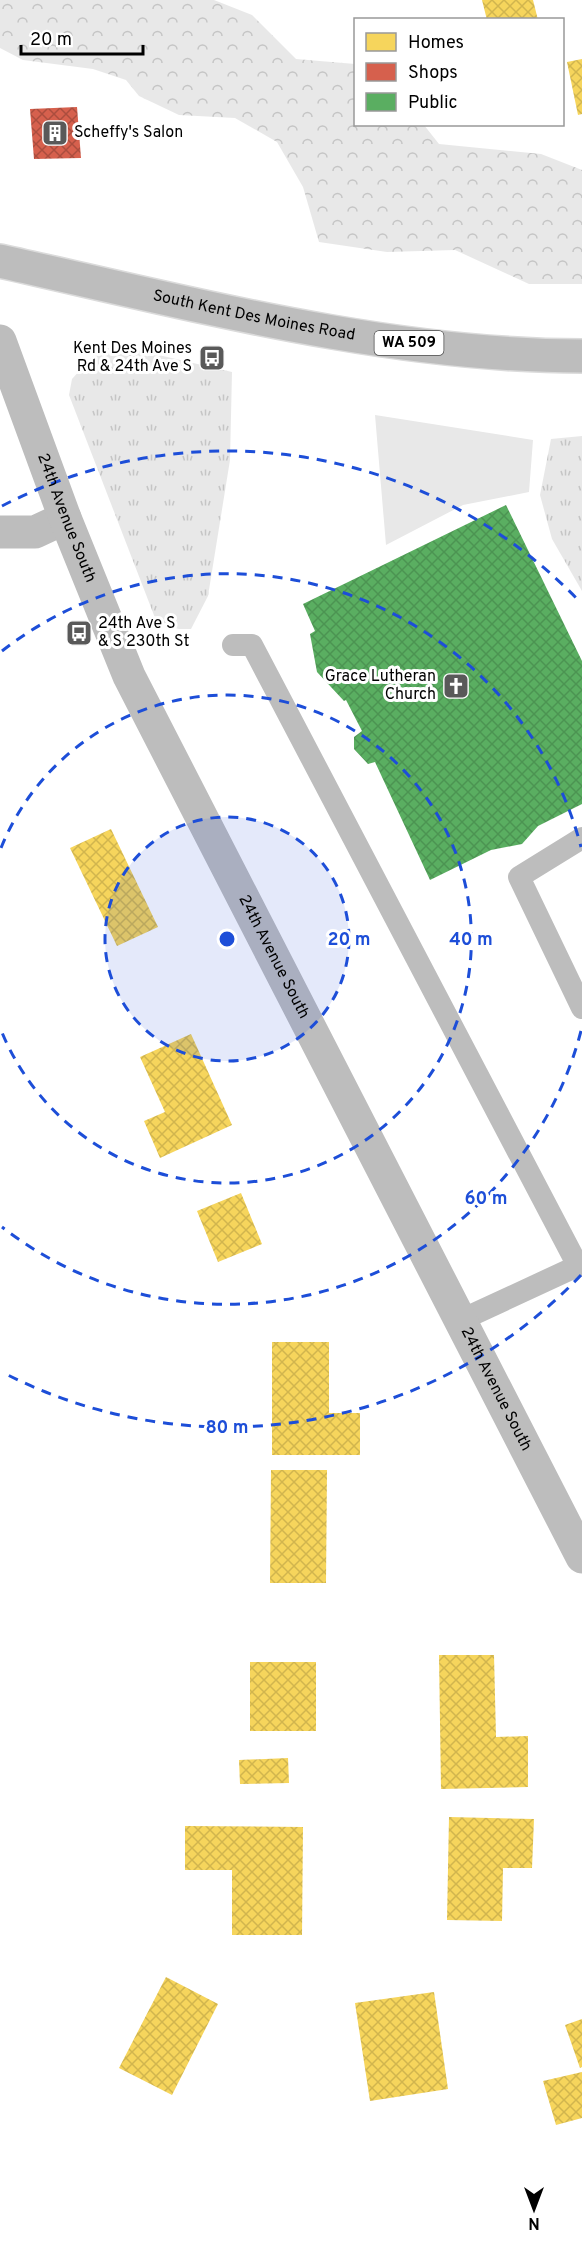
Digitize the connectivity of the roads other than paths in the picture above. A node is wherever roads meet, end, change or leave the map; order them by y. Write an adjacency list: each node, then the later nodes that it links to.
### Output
1 (0, 261): 3 (street, South Kent Des Moines Road / WA 509)
2 (0, 341): 4 (street, 24th Avenue South)
3 (582, 356)
4 (65, 518): 5 (street); 10 (street, 24th Avenue South)
5 (0, 532)
6 (233, 645): 9 (lane)
7 (582, 838): 8 (lane)
8 (582, 1008)
9 (580, 1265): 10 (lane)
10 (461, 1320): 11 (street, 24th Avenue South)
11 (582, 1557)

